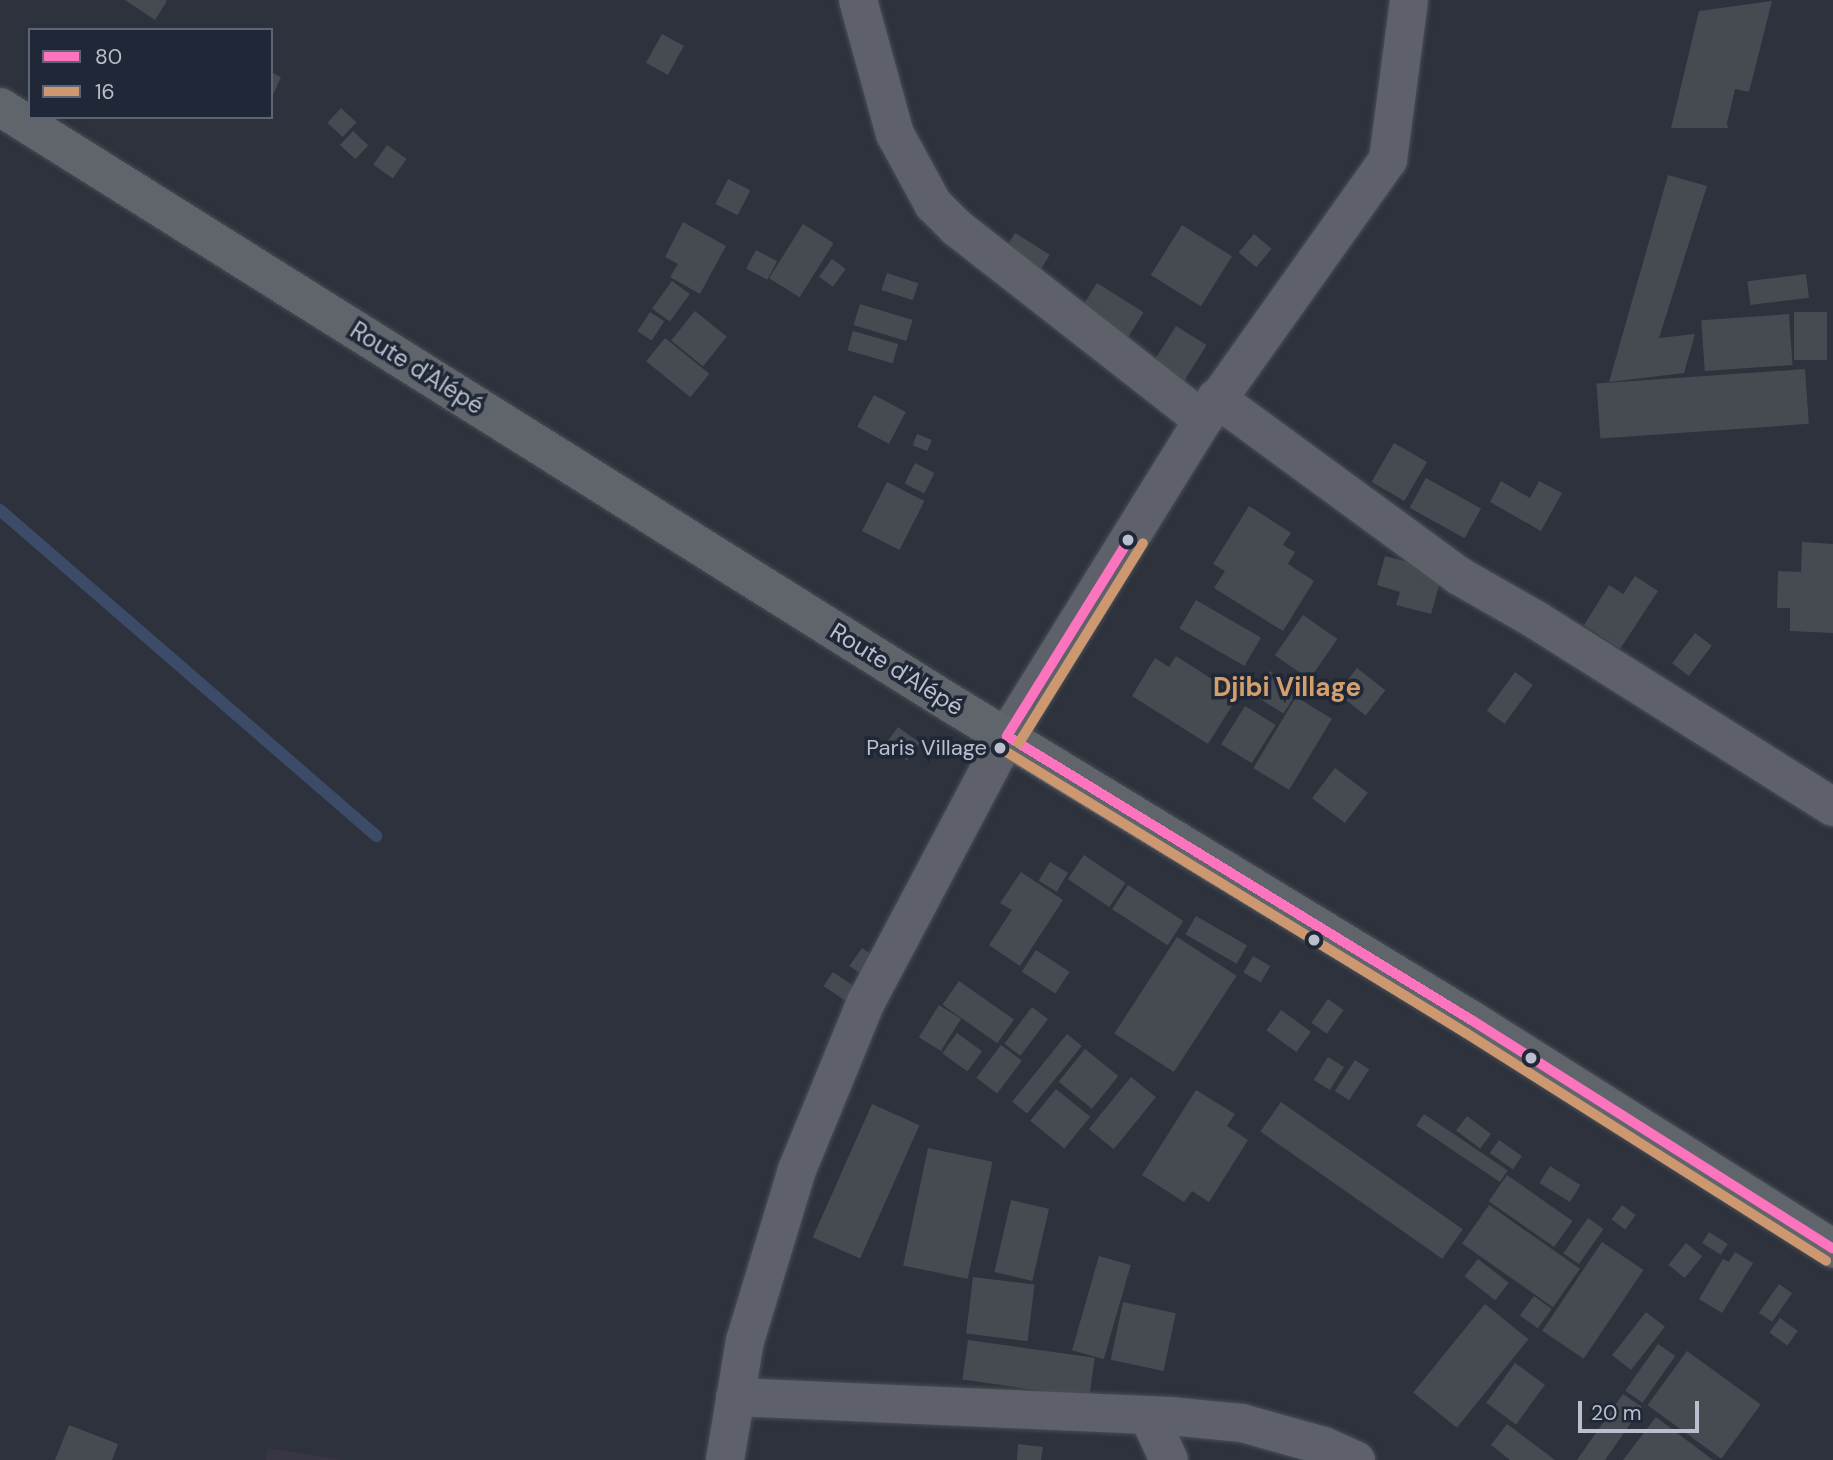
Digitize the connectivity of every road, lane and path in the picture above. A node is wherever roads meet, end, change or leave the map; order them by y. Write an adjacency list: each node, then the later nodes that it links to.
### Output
1 (858, 0): 4 (street)
2 (1409, 0): 4 (street)
3 (0, 107): 5 (main road, Route d'Alépé)
4 (1209, 409): 5 (street); 6 (street)
5 (1007, 736): 7 (main road, Route d'Alépé); 8 (street)
6 (1833, 807)
7 (1833, 1250)
8 (735, 1397): 9 (street); 10 (street)
9 (1149, 1417): 11 (street); 12 (street)
10 (725, 1460)
11 (1169, 1460)
12 (1356, 1460)

